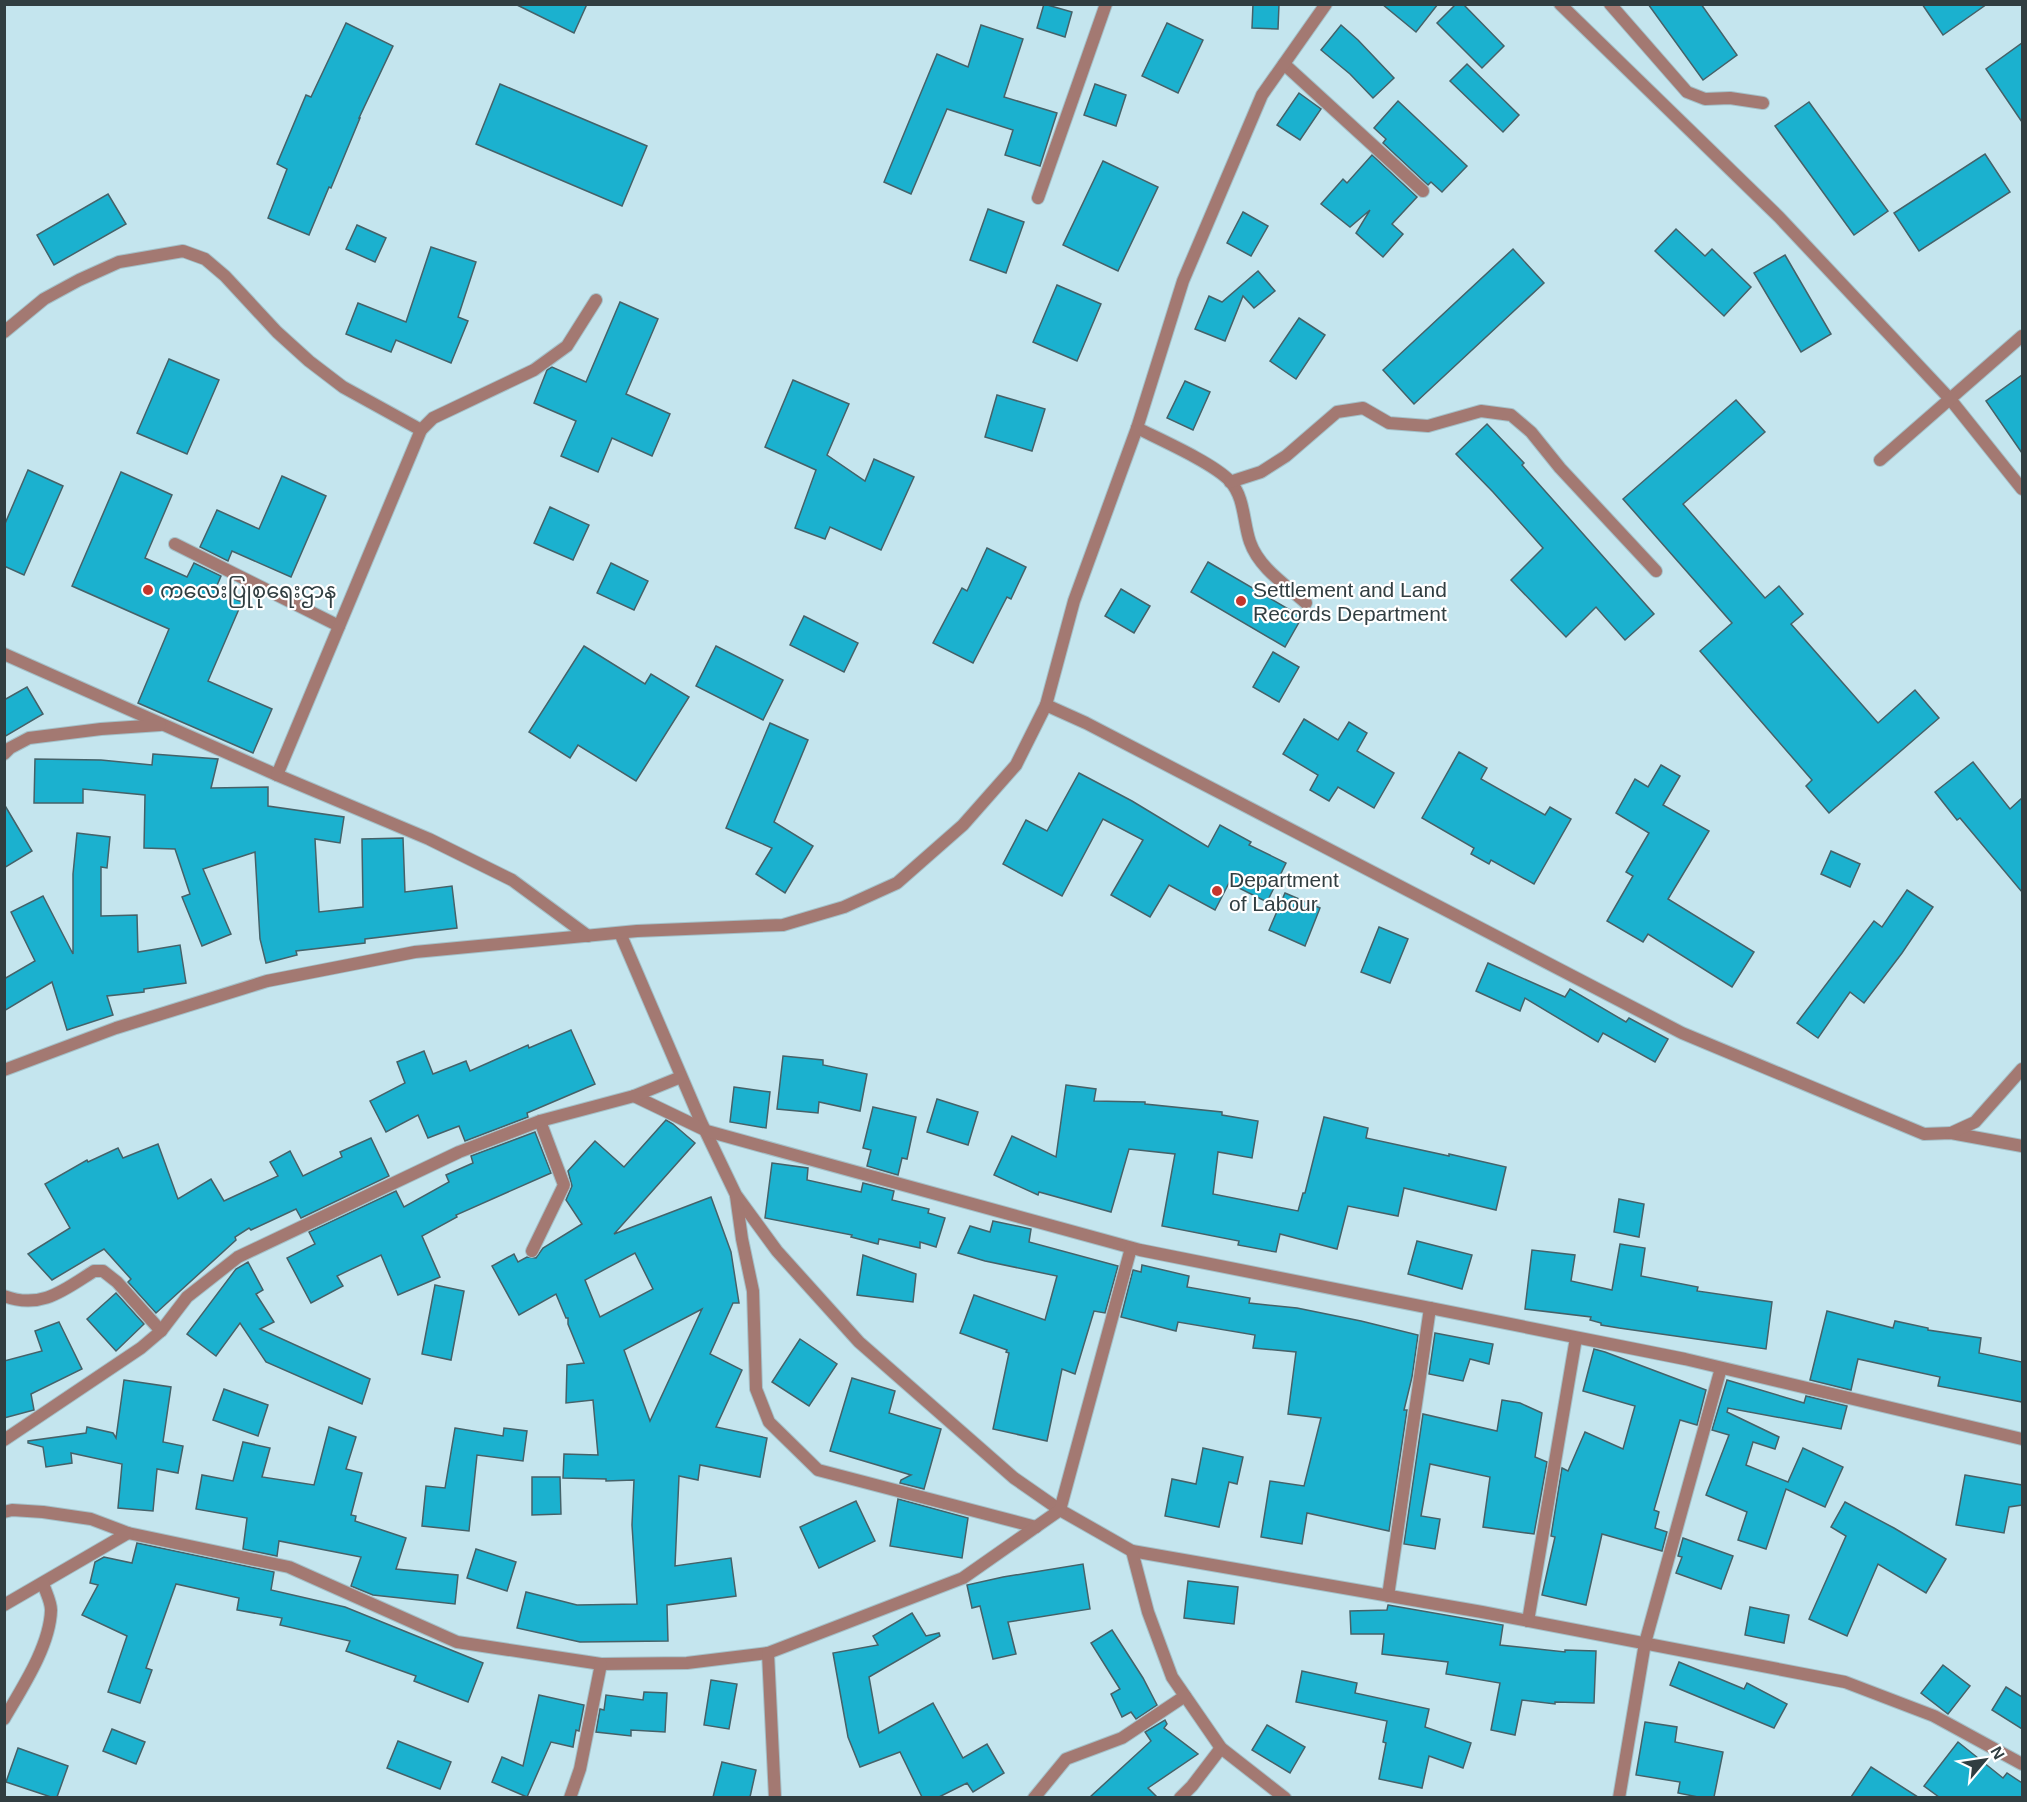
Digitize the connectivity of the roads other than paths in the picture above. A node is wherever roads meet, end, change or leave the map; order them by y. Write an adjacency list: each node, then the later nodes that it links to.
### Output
1 (1106, 4): 8 (street)
2 (1326, 4): 5 (street)
3 (1560, 4): 12 (street)
4 (1610, 4): 6 (street)
5 (1284, 64): 7 (street); 13 (street)
6 (1763, 103)
7 (1423, 191)
8 (1038, 198)
9 (596, 300): 14 (street)
10 (4, 332): 14 (street)
11 (2022, 336): 12 (street)
12 (1950, 399): 15 (street); 17 (street)
13 (1137, 428): 16 (street); 23 (street)
14 (422, 430): 21 (street)
15 (1880, 460)
16 (1230, 482): 19 (street); 20 (street)
17 (2022, 489)
18 (175, 544): 21 (street)
19 (1656, 571)
20 (1306, 603)
21 (339, 626): 26 (street)
22 (4, 654): 24 (street)
23 (1046, 705): 27 (street); 35 (street)
24 (164, 725): 25 (street); 26 (street)
25 (4, 754)
26 (277, 775): 28 (street)
27 (620, 933): 28 (street); 31 (street)
28 (588, 936): 30 (street)
29 (2022, 1069): 35 (street)
30 (4, 1070)
31 (681, 1077): 32 (street); 34 (street)
32 (634, 1096): 33 (street); 34 (street)
33 (540, 1121): 39 (street); 42 (street)
34 (707, 1131): 37 (street); 38 (street)
35 (1951, 1133): 36 (street)
36 (2022, 1146)
37 (736, 1195): 47 (street); 49 (street)
38 (1131, 1248): 41 (street); 47 (street)
39 (532, 1251)
40 (4, 1296): 42 (street)
41 (1430, 1308): 43 (street); 53 (street)
42 (161, 1331): 46 (street)
43 (1576, 1338): 44 (street); 55 (street)
44 (1721, 1368): 45 (street); 56 (street)
45 (2022, 1439)
46 (4, 1440)
47 (1060, 1510): 49 (street); 51 (street)
48 (4, 1512): 50 (street)
49 (1036, 1527): 57 (street)
50 (128, 1533): 52 (street); 58 (street)
51 (1132, 1551): 53 (street); 59 (street)
52 (43, 1582): 54 (street); 60 (street)
53 (1388, 1596): 55 (street)
54 (4, 1605)
55 (1528, 1621): 56 (street)
56 (1645, 1643): 62 (street); 68 (street)
57 (768, 1653): 58 (street); 64 (street)
58 (601, 1665): 63 (street)
59 (1185, 1696): 61 (street); 65 (street)
60 (4, 1719)
61 (1221, 1748): 66 (street); 67 (street)
62 (2022, 1764)
63 (570, 1797)
64 (776, 1797)
65 (1034, 1797)
66 (1180, 1797)
67 (1285, 1797)
68 (1618, 1797)

